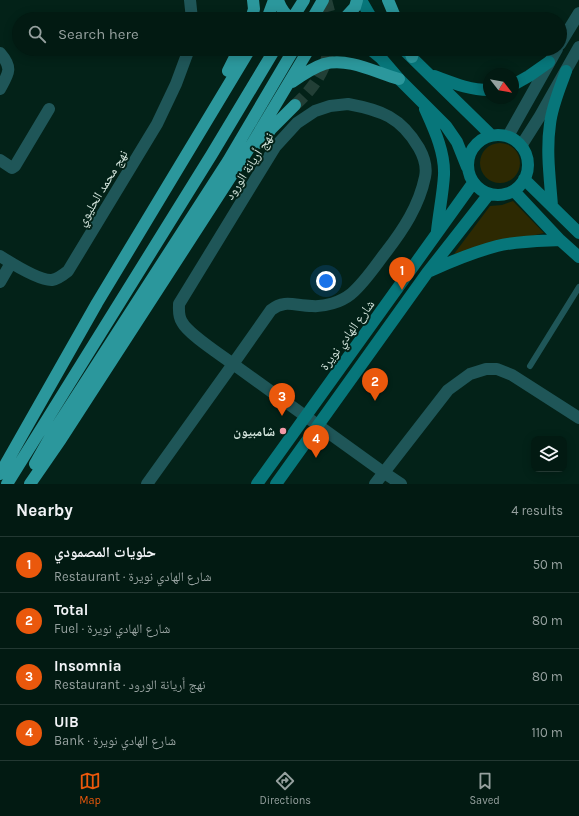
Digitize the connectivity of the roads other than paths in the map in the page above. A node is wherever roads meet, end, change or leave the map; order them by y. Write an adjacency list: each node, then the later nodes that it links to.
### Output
1 (190, 0): 10 (street)
2 (253, 0): 11 (highway)
3 (274, 0): 12 (highway)
4 (278, 0): 13 (highway)
5 (304, 0): 14 (highway)
6 (323, 0): 15 (highway)
7 (357, 0): 16 (highway)
8 (361, 0): 17 (main road)
9 (388, 0): 18 (highway)
10 (191, 12)
11 (253, 12)
12 (270, 12)
13 (284, 12)
14 (296, 12)
15 (316, 12)
16 (350, 12)
17 (368, 12)
18 (393, 12)
19 (579, 13): 20 (street)
20 (567, 33)
21 (579, 47): 33 (street)
22 (0, 53): 38 (street)
23 (186, 56): 59 (street, نهج محمد الحليوي)
24 (236, 56): 47 (highway)
25 (246, 56): 47 (highway)
26 (271, 56): 71 (highway)
27 (290, 56): 72 (highway)
28 (305, 56): 37 (highway)
29 (379, 56): 35 (main road)
30 (412, 56): 34 (main road)
31 (553, 56): 32 (street)
32 (549, 62): 36 (main road); 44 (street)
33 (566, 71): 45 (street); 53 (main road)
34 (430, 74): 39 (main road); 43 (main road)
35 (399, 79): 37 (highway); 40 (main road)
36 (519, 82)
37 (289, 84): 63 (highway)
38 (0, 89)
39 (483, 90)
40 (420, 99): 48 (main road); 54 (main road)
41 (295, 105): 63 (highway)
42 (48, 109): 46 (street)
43 (491, 135): 44 (main road); 48 (main road)
44 (508, 136): 45 (main road)
45 (521, 146): 49 (main road)
46 (0, 160)
47 (180, 165): 70 (highway)
48 (467, 167): 50 (main road)
49 (524, 179): 51 (main road); 53 (main road)
50 (473, 183): 52 (main road); 54 (main road, شارع الهادي نويرة)
51 (514, 190): 52 (main road); 56 (main road)
52 (489, 194): 60 (main road)
53 (552, 206): 55 (main road)
54 (437, 233): 66 (main road, شارع الهادي نويرة)
55 (579, 233)
56 (560, 240): 58 (main road); 60 (main road)
57 (0, 256): 59 (street, نهج محمد الحليوي)
58 (579, 257)
59 (11, 263): 61 (street)
60 (427, 273): 68 (main road)
61 (0, 282)
62 (579, 286): 65 (lane)
63 (143, 313): 73 (highway)
64 (233, 364): 64 (street, نهج أريانة الورود); 66 (street, نهج أريانة الورود); 74 (street, نهج أريانة الورود)
65 (530, 366)
66 (305, 417): 68 (street, نهج أريانة الورود); 75 (main road, شارع الهادي نويرة)
67 (579, 418): 69 (street)
68 (318, 426): 69 (street, نهج أريانة الورود); 76 (main road)
69 (383, 472): 77 (street); 78 (street, نهج أريانة الورود)
70 (0, 474)
71 (7, 484)
72 (23, 484)
73 (30, 484)
74 (147, 484)
75 (256, 484)
76 (276, 484)
77 (375, 484)
78 (401, 484)

